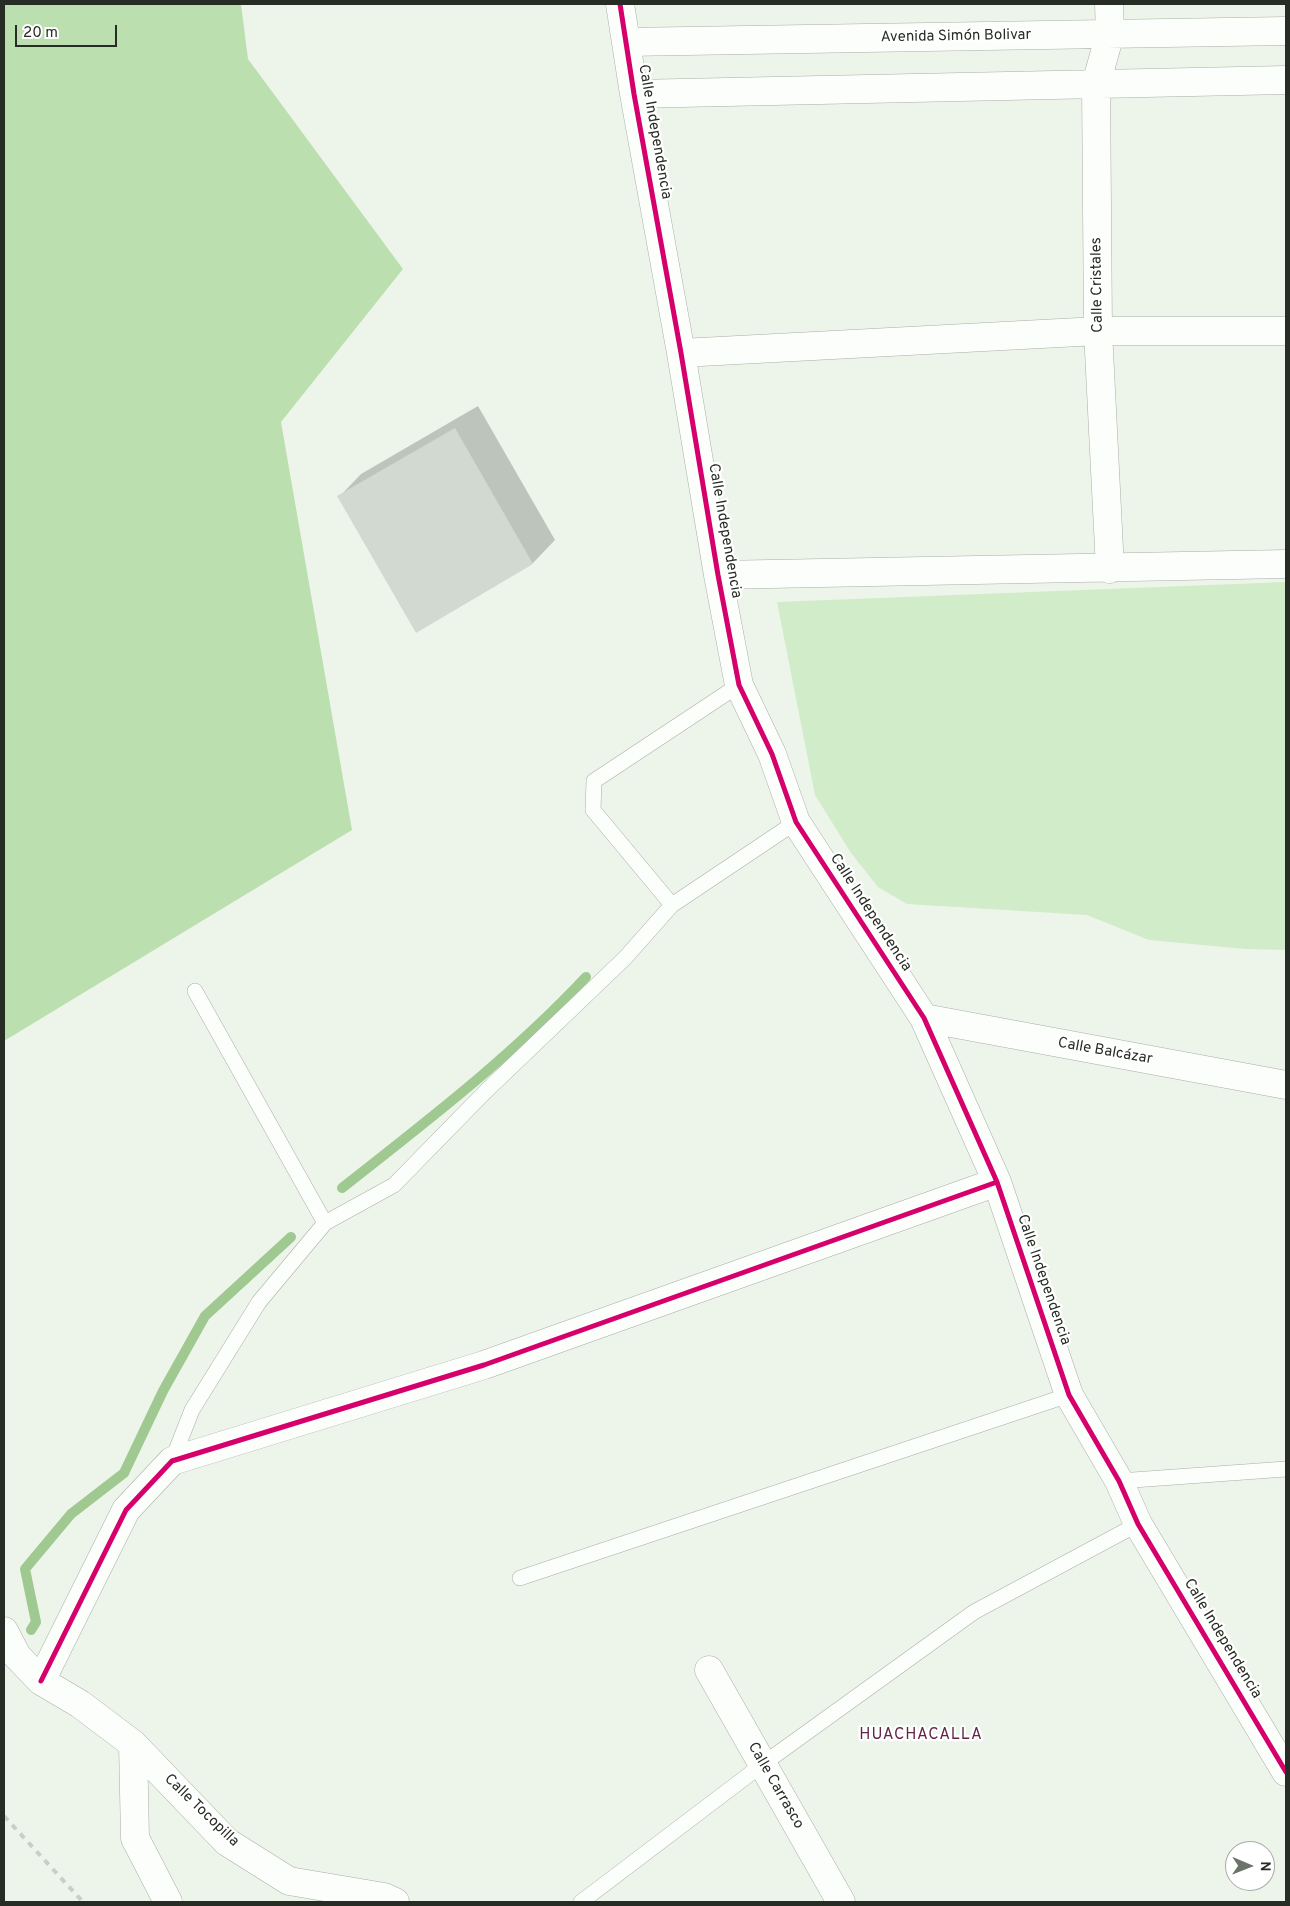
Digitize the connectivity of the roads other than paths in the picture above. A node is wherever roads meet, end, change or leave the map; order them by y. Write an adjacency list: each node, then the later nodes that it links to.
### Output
1 (620, 4): 5 (street, Calle Independencia)
2 (1109, 4): 4 (street, Calle Cristales)
3 (1286, 31): 4 (street, Avenida Simón Bolivar)
4 (1110, 34): 5 (street, Avenida Simón Bolivar); 7 (street, Calle Cristales)
5 (626, 42): 8 (street, Calle Independencia)
6 (1286, 80): 7 (street)
7 (1096, 84): 8 (street); 9 (street, Calle Cristales)
8 (634, 94): 11 (street, Calle Independencia)
9 (1098, 331): 10 (street); 11 (street); 13 (street, Calle Cristales)
10 (1286, 331)
11 (681, 353): 14 (street, Calle Independencia)
12 (1286, 564): 13 (street)
13 (1110, 569): 14 (street)
14 (718, 575): 15 (street, Calle Independencia)
15 (739, 685): 16 (street, Calle Independencia); 17 (lane)
16 (796, 822): 17 (lane); 19 (street, Calle Independencia)
17 (672, 905): 22 (lane)
18 (195, 991): 22 (lane)
19 (924, 1018): 20 (street, Calle Balcázar); 21 (street, Calle Independencia)
20 (1286, 1085)
21 (997, 1182): 23 (street, Calle Independencia); 24 (street)
22 (326, 1223): 24 (lane)
23 (1069, 1395): 26 (street, Calle Independencia); 28 (lane)
24 (172, 1461): 31 (street)
25 (1286, 1469): 26 (lane)
26 (1119, 1481): 27 (street, Calle Independencia)
27 (1138, 1524): 33 (lane); 34 (street, Calle Independencia)
28 (520, 1578)
29 (4, 1631): 31 (street, Calle Tocopilla)
30 (709, 1670): 33 (street, Calle Carrasco)
31 (42, 1681): 32 (street, Calle Tocopilla)
32 (134, 1744): 35 (street); 36 (street, Calle Tocopilla)
33 (762, 1764): 37 (lane); 38 (street, Calle Carrasco)
34 (1286, 1772)
35 (168, 1902)
36 (395, 1902)
37 (581, 1902)
38 (841, 1902)

